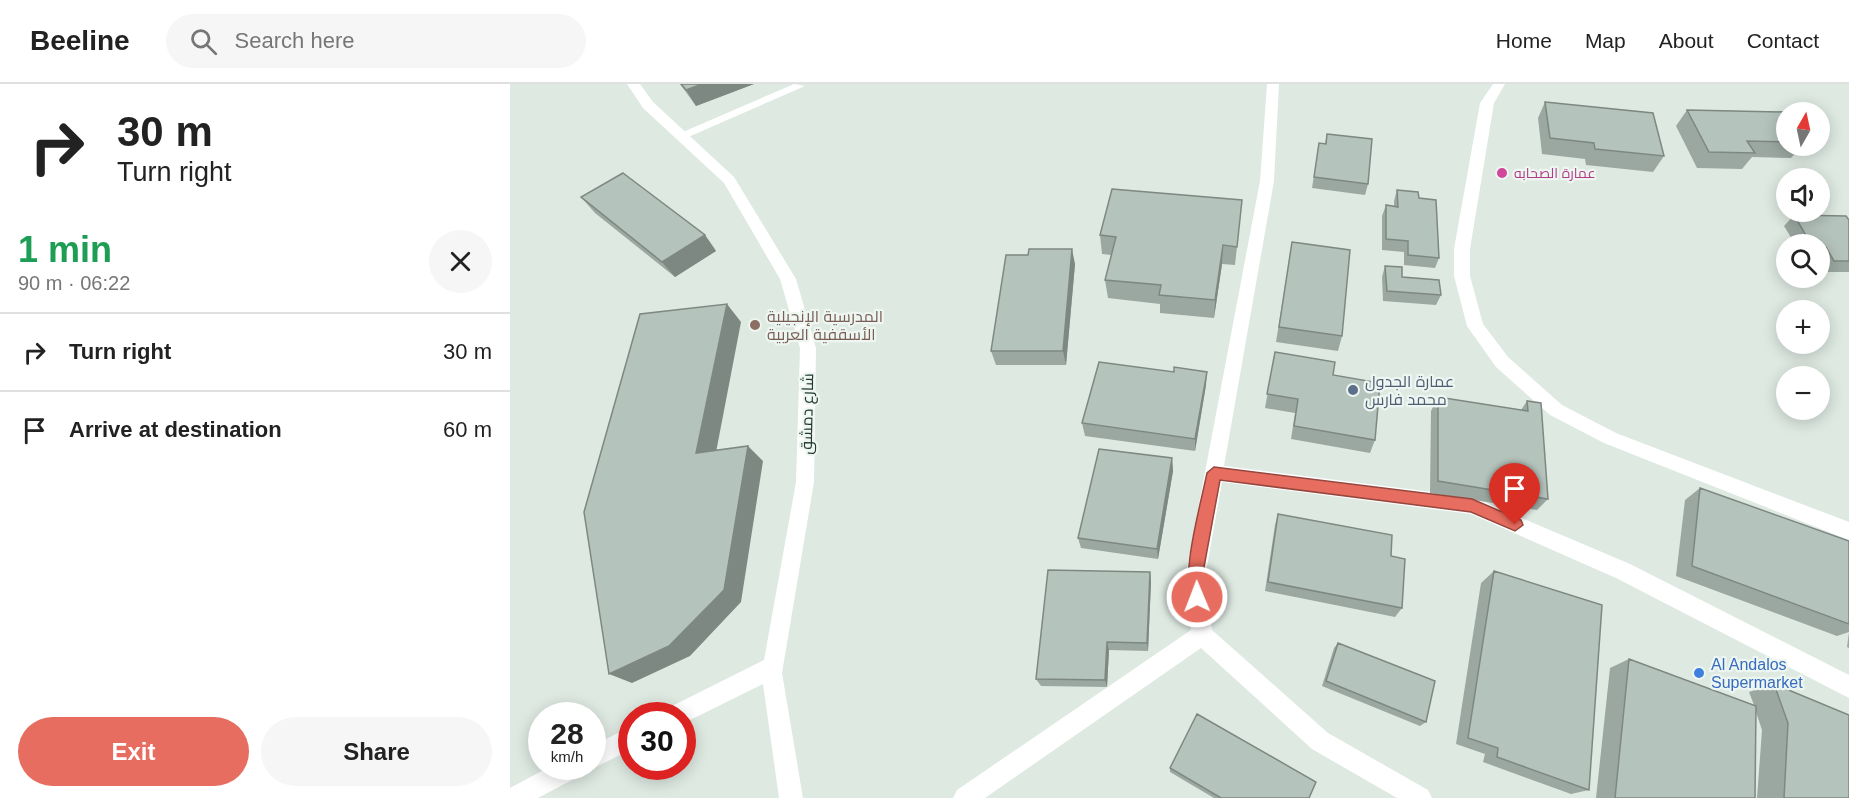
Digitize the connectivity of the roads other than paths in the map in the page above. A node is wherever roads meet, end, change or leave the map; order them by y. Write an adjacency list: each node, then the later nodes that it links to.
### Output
1 (633, 84): 7 (street, شارع دمشق)
2 (1273, 84): 8 (street)
3 (1481, 84): 6 (street)
4 (1499, 84): 6 (street)
5 (799, 86): 7 (lane)
6 (1487, 103): 9 (street)
7 (682, 135): 11 (street, شارع دمشق)
8 (1214, 473): 10 (street); 12 (street)
9 (1849, 531)
10 (1202, 635): 17 (street); 18 (street)
11 (774, 667): 13 (street); 16 (street, شارع دمشق)
12 (1849, 687)
13 (696, 706)
14 (548, 780): 15 (street)
15 (514, 798)
16 (791, 798)
17 (965, 798)
18 (1420, 798)

